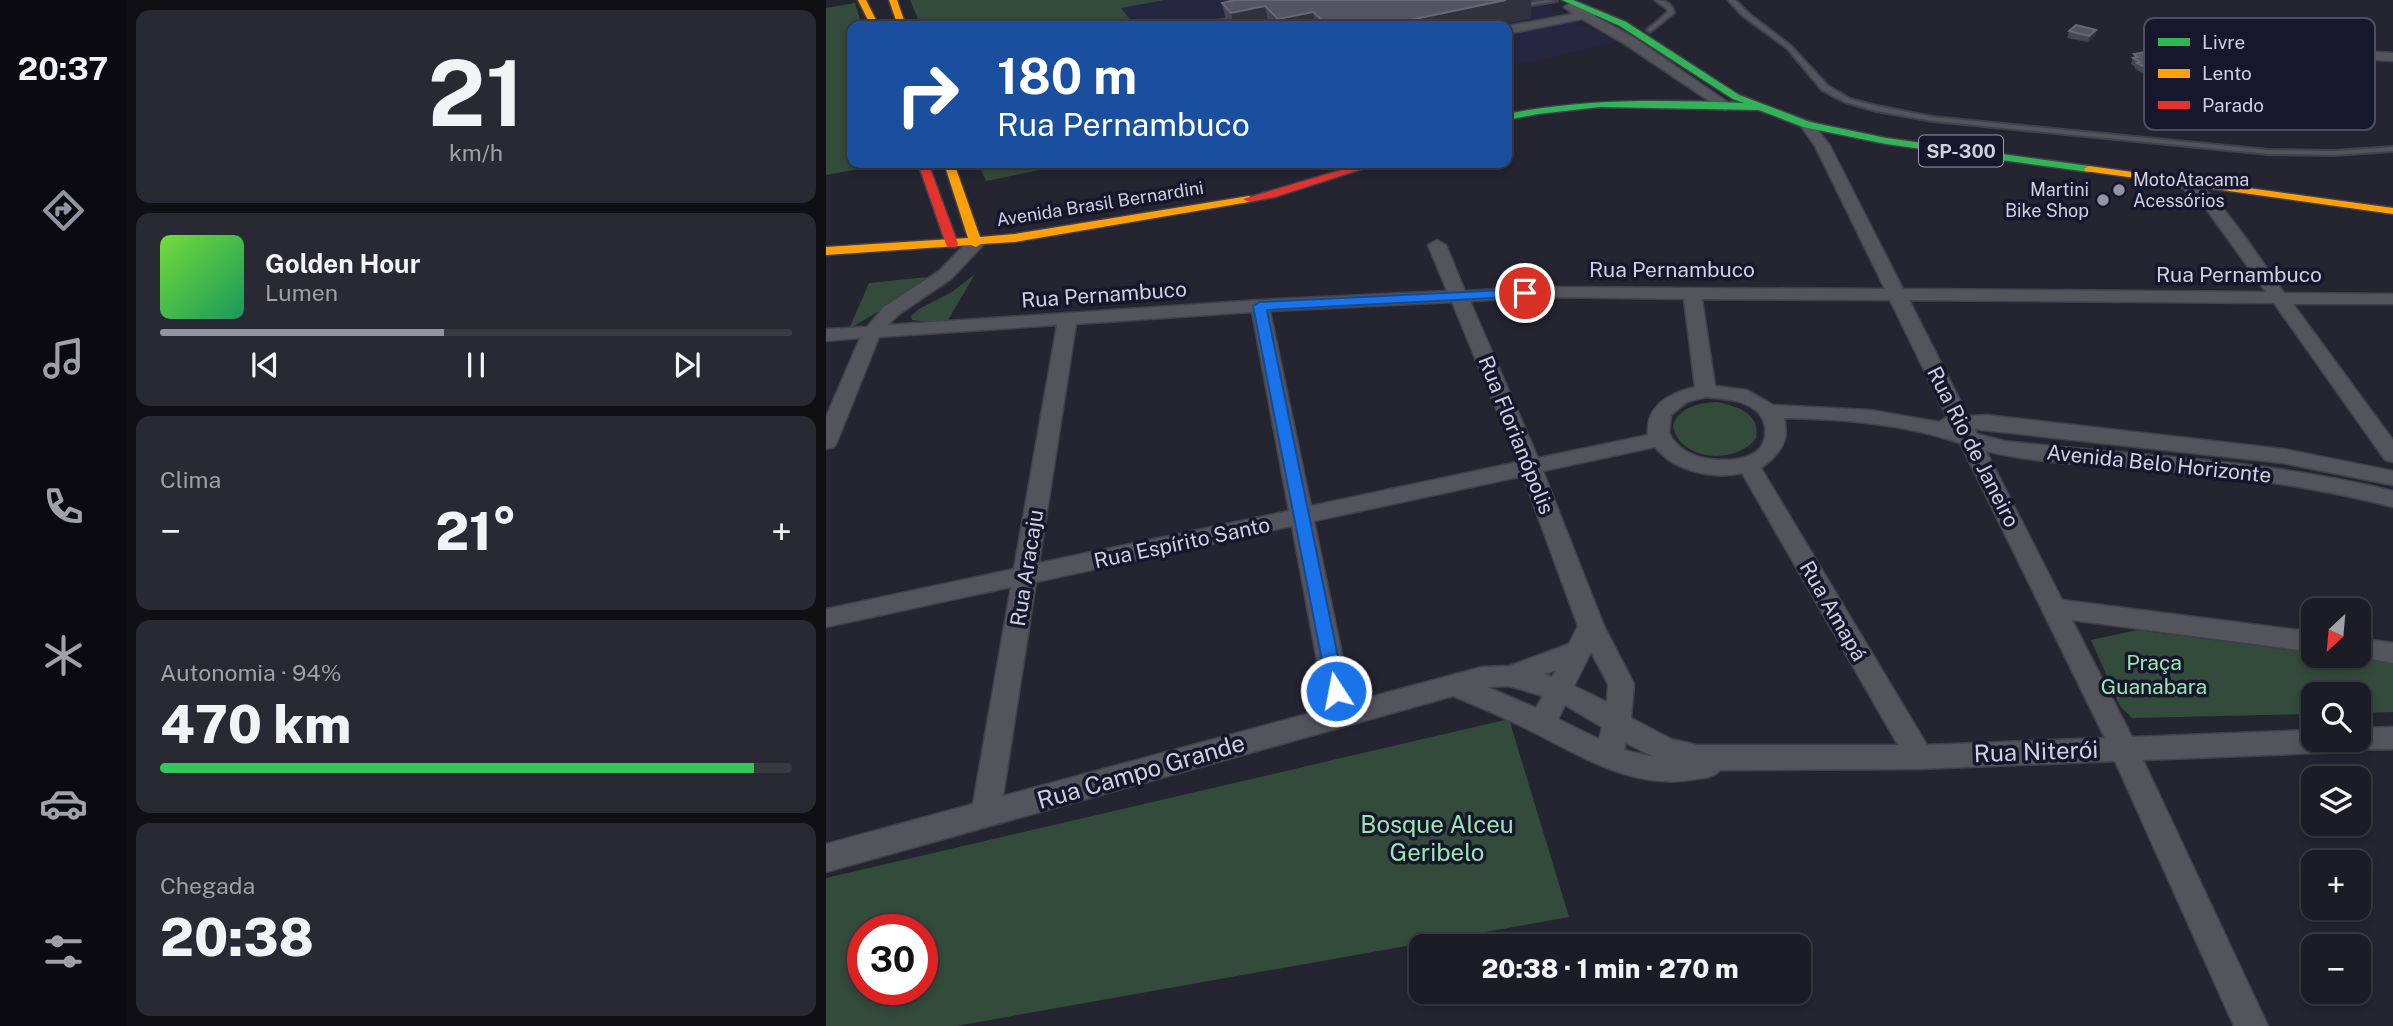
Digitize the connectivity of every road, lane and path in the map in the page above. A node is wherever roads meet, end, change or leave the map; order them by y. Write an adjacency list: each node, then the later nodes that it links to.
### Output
1 (862, 0): 11 (main road)
2 (893, 0): 12 (main road)
3 (1658, 0): 16 (lane)
4 (1731, 0): 25 (lane)
5 (1538, 1): 6 (lane); 7 (lane)
6 (1560, 2): 8 (main road, SP-300); 10 (street); 14 (street)
7 (1519, 5)
8 (1601, 7): 10 (street); 16 (main road, SP-300); 20 (main road, SP-300)
9 (1272, 13): 13 (street)
10 (1583, 15): 14 (street); 19 (street)
11 (872, 21)
12 (900, 21)
13 (1233, 21)
14 (1544, 22): 15 (street)
15 (1512, 29)
16 (1650, 30): 31 (main road, SP-300)
17 (2375, 56): 18 (street)
18 (2393, 57)
19 (1726, 106): 20 (main road); 21 (main road)
20 (1758, 107): 22 (main road, SP-300)
21 (1512, 116)
22 (1807, 125): 23 (main road, SP-300); 24 (street, Rua Rio de Janeiro)
23 (1850, 134): 24 (street); 29 (main road, SP-300)
24 (1822, 146): 39 (street, Rua Rio de Janeiro)
25 (2393, 149)
26 (925, 168): 37 (main road)
27 (950, 168): 34 (main road)
28 (1359, 168): 34 (main road, Avenida Brasil Bernardini)
29 (2185, 182): 30 (main road, SP-300); 32 (street)
30 (2228, 188): 32 (street); 33 (main road, SP-300)
31 (2393, 197)
32 (2210, 204): 41 (street)
33 (2393, 211)
34 (976, 243): 37 (street)
35 (1437, 245): 40 (street, Rua Florianópolis)
36 (826, 251): 37 (main road)
37 (957, 251): 45 (street)
38 (1692, 293): 39 (street, Rua Pernambuco); 40 (street, Rua Pernambuco); 47 (street)
39 (1896, 295): 41 (street, Rua Pernambuco); 49 (street, Rua Rio de Janeiro)
40 (1459, 297): 43 (street, Rua Pernambuco); 54 (street, Rua Florianópolis)
41 (2281, 298): 42 (street, Rua Pernambuco); 52 (street)
42 (2393, 299)
43 (1260, 306): 44 (street, Rua Pernambuco); 57 (street)
44 (1067, 321): 45 (street, Rua Pernambuco); 58 (street, Rua Aracaju)
45 (872, 332): 46 (street, Rua Pernambuco); 51 (street)
46 (826, 335)
47 (1706, 391): 48 (street); 50 (street)
48 (1769, 411): 49 (street, Avenida Belo Horizonte); 53 (street)
49 (1964, 430): 55 (street, Avenida Belo Horizonte); 56 (street, Avenida Belo Horizonte); 59 (street, Rua Rio de Janeiro)
50 (1660, 439): 53 (street); 54 (street, Rua Espírito Santo)
51 (826, 442)
52 (2393, 455)
53 (1748, 464): 76 (street, Rua Amapá)
54 (1531, 468): 57 (street, Rua Espírito Santo); 61 (street, Rua Florianópolis)
55 (2393, 478)
56 (2393, 499)
57 (1302, 518): 58 (street, Rua Espírito Santo); 69 (street)
58 (1025, 576): 60 (street, Rua Espírito Santo); 79 (street, Rua Aracaju)
59 (2053, 608): 62 (street); 75 (street, Rua Rio de Janeiro)
60 (826, 618)
61 (1591, 626): 64 (street); 70 (street, Rua Florianópolis)
62 (2301, 640)
63 (2371, 650): 65 (street)
64 (1579, 651): 66 (street); 68 (street)
65 (2393, 653)
66 (1509, 676): 67 (street, Rua Campo Grande); 68 (street, Rua Campo Grande)
67 (1455, 685): 69 (street, Rua Campo Grande); 71 (street)
68 (1559, 691): 70 (street, Rua Campo Grande); 71 (street)
69 (1341, 716): 79 (street, Rua Campo Grande)
70 (1618, 722): 77 (street, Rua Florianópolis); 78 (street, Rua Niterói)
71 (1542, 724): 77 (street, Rua Niterói)
72 (2393, 738): 73 (street)
73 (2371, 739)
74 (2301, 742): 75 (street, Rua Niterói)
75 (2124, 749): 76 (street, Rua Niterói); 81 (street, Rua Rio de Janeiro)
76 (1919, 757): 78 (street, Rua Niterói)
77 (1609, 758): 78 (street, Rua Niterói)
78 (1729, 760)
79 (986, 815): 80 (street, Rua Campo Grande)
80 (826, 858)
81 (2251, 1026)

